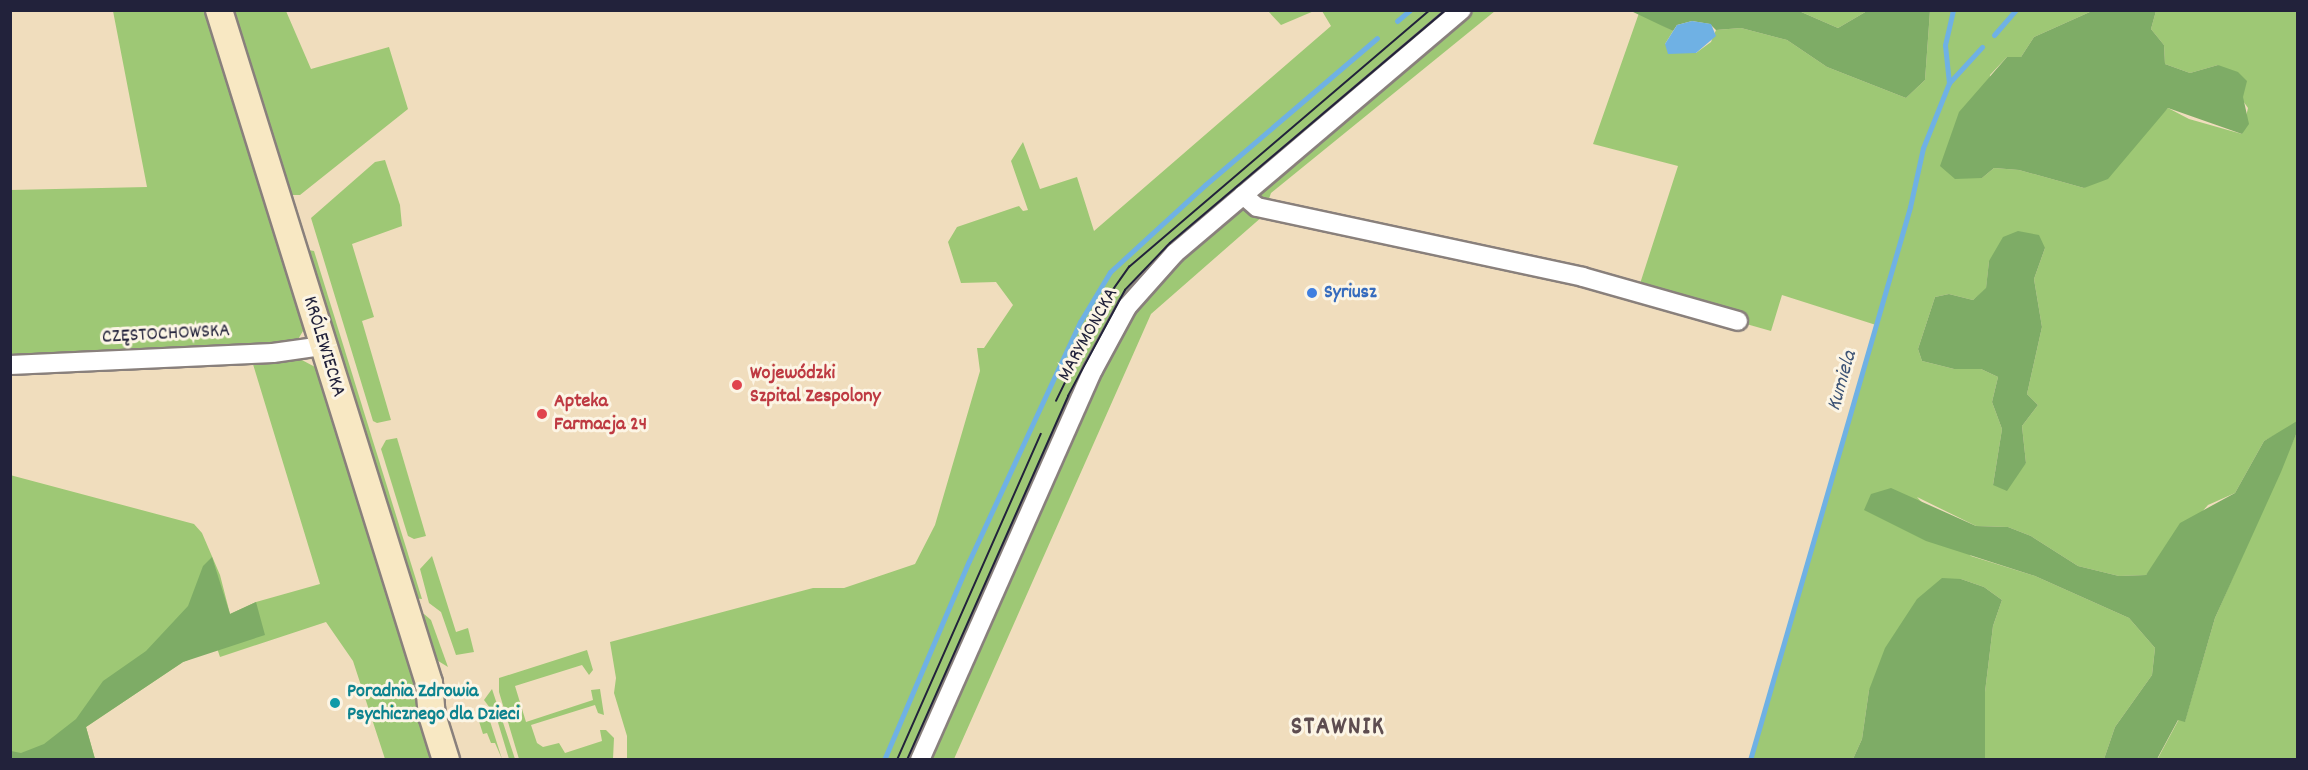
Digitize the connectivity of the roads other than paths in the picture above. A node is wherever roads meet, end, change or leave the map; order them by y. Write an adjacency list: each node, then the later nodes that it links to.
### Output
1 (219, 10): 5 (main road, KRÓLEWIECKA)
2 (1462, 10): 3 (street, MARYMONCKA)
3 (1243, 195): 4 (street); 10 (street, MARYMONCKA)
4 (1738, 321)
5 (322, 346): 6 (street, CZĘSTOCHOWSKA); 7 (main road, KRÓLEWIECKA)
6 (10, 365)
7 (429, 683): 8 (main road, KRÓLEWIECKA); 9 (main road, KRÓLEWIECKA)
8 (446, 759)
9 (462, 759)
10 (920, 759)

